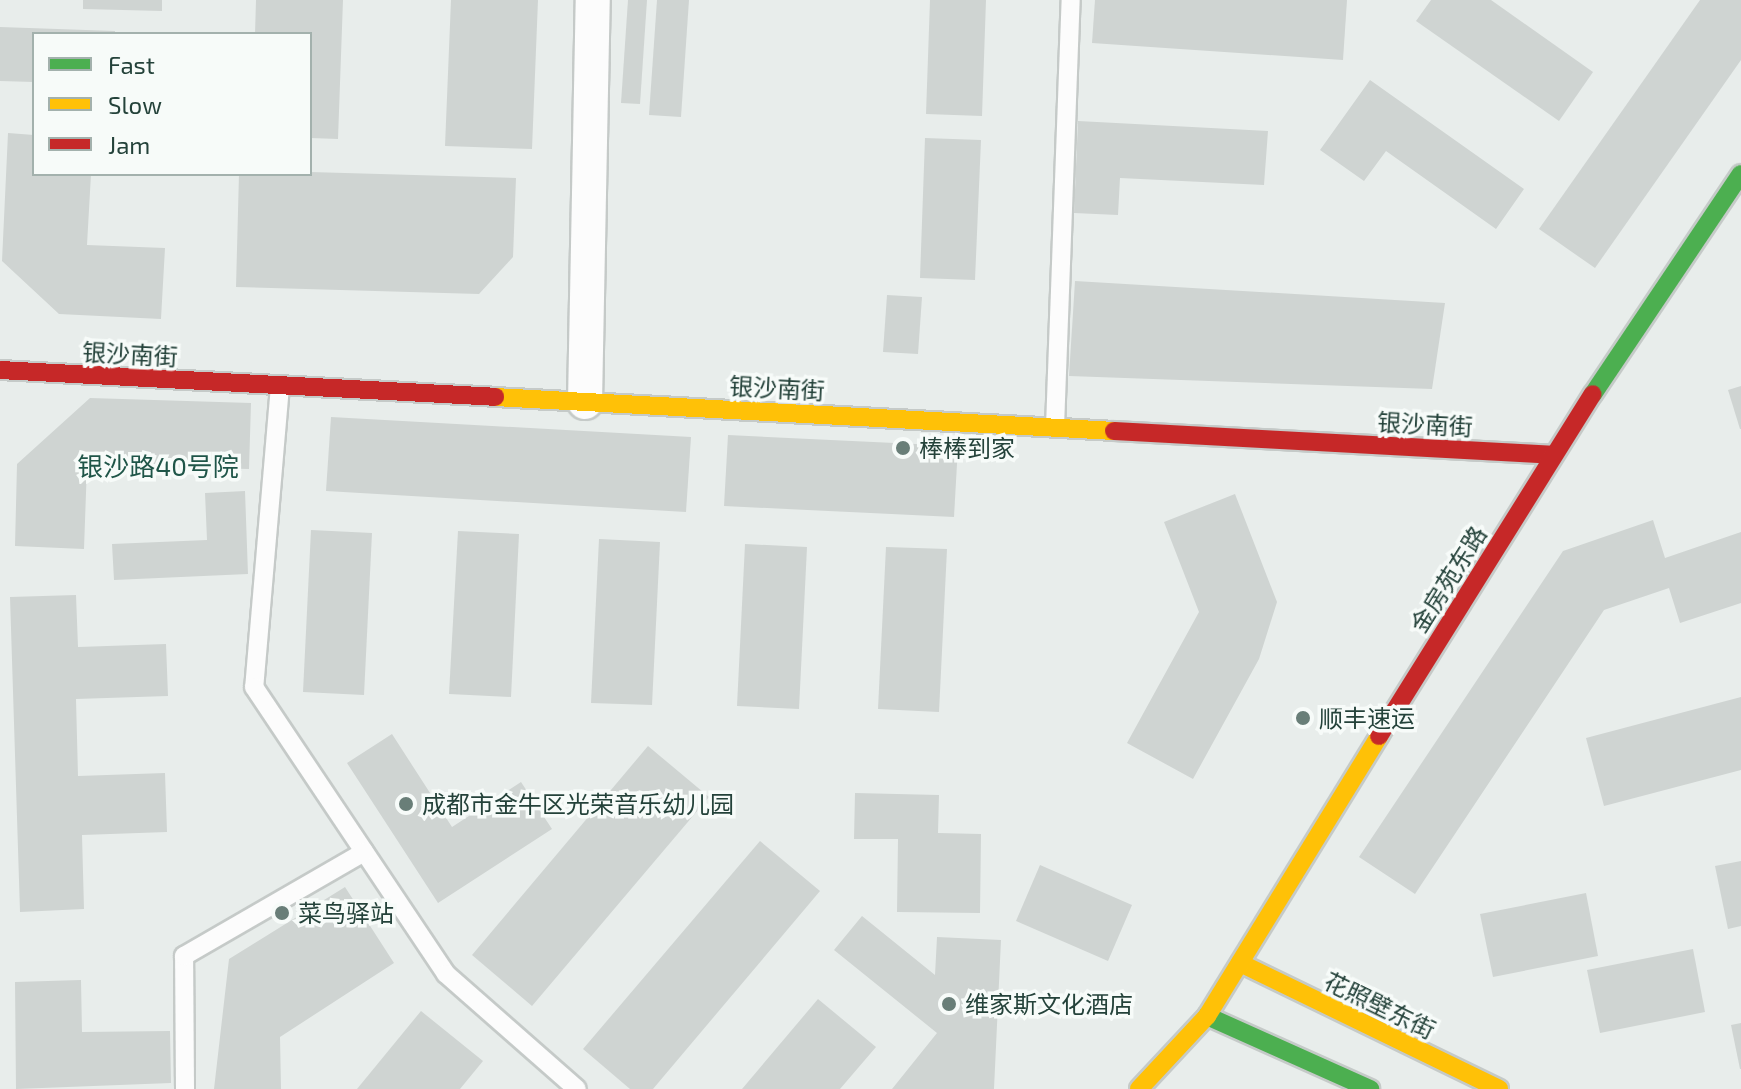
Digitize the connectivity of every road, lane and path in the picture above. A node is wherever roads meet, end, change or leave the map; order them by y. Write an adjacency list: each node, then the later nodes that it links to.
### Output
1 (593, 0): 6 (street)
2 (1071, 0): 7 (lane)
3 (1741, 174): 8 (street, 金房苑东路)
4 (0, 370): 5 (street, 银沙南街)
5 (280, 386): 6 (street, 银沙南街); 9 (lane)
6 (585, 402): 7 (street, 银沙南街)
7 (1055, 427): 8 (street, 银沙南街)
8 (1552, 455): 10 (street, 金房苑东路)
9 (364, 852): 12 (lane); 13 (lane)
10 (1240, 963): 11 (street, 金房苑东路); 16 (street, 花照壁东街)
11 (1207, 1016): 14 (street, 金房苑东路); 15 (street)
12 (185, 1089)
13 (577, 1089)
14 (1139, 1089)
15 (1370, 1089)
16 (1499, 1089)

